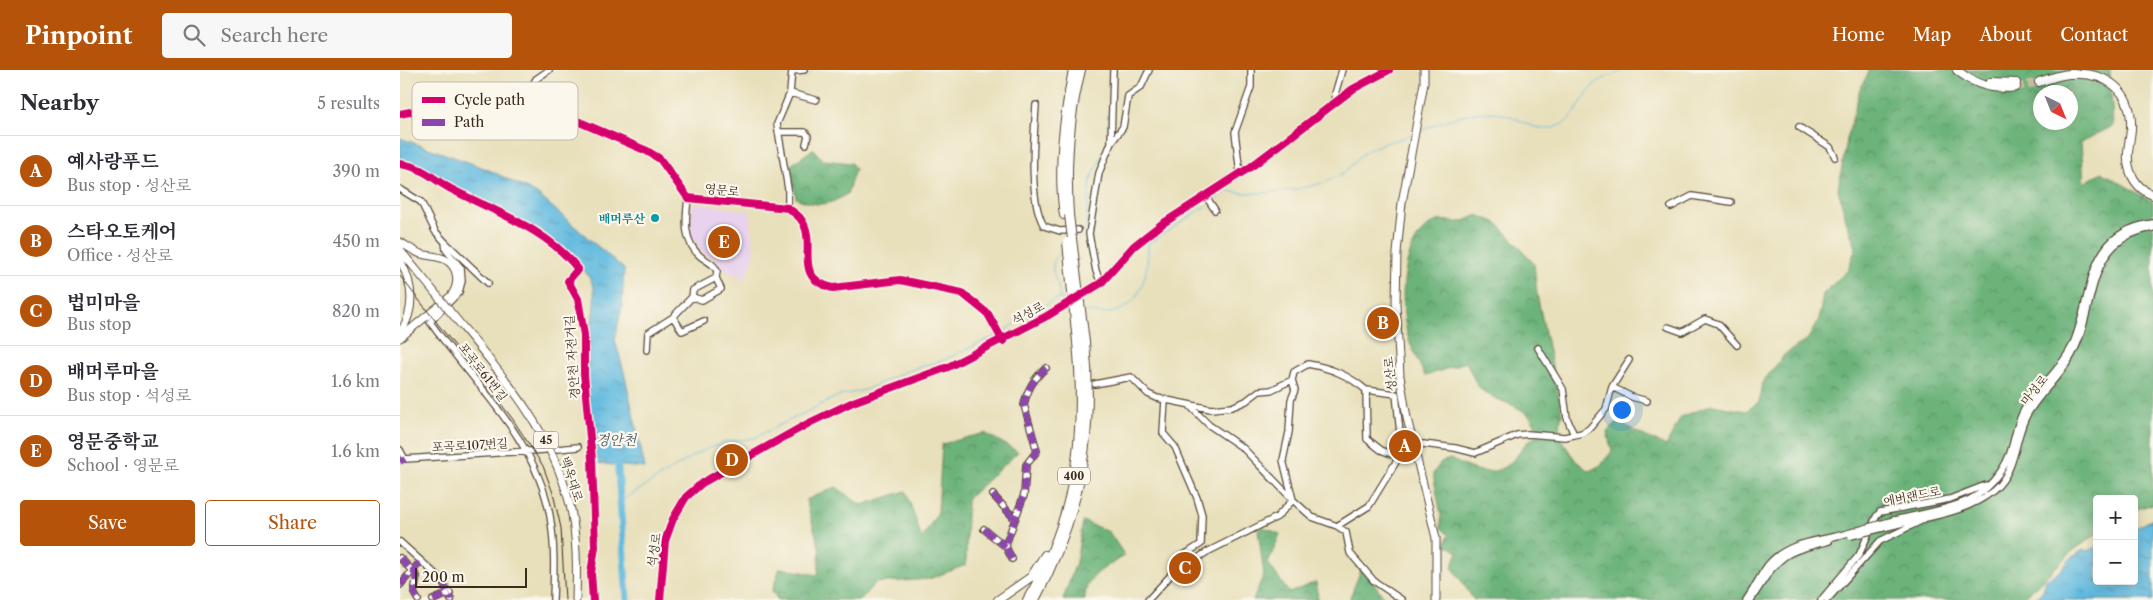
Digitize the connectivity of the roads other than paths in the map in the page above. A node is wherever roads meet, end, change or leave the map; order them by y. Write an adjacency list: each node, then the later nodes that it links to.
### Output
1 (549, 70): 16 (street)
2 (792, 70): 3 (street); 17 (street)
3 (804, 70)
4 (1073, 70): 37 (highway, 400)
5 (1081, 70): 37 (highway, 400)
6 (1113, 70): 24 (street)
7 (1148, 70): 24 (street)
8 (1250, 70): 27 (street)
9 (1342, 70): 19 (street)
10 (1387, 70): 19 (street, 석성로)
11 (1424, 70): 69 (main road, 성산로)
12 (1957, 70): 13 (highway)
13 (1964, 70)
14 (2067, 70): 30 (highway)
15 (2082, 70): 29 (highway)
16 (534, 82)
17 (790, 93): 18 (street); 23 (street)
18 (816, 100)
19 (1336, 101): 27 (street, 석성로)
20 (1036, 105): 40 (street)
21 (578, 121): 31 (street, 영문로)
22 (1799, 127): 26 (street)
23 (778, 132): 25 (street); 35 (street)
24 (1111, 143): 47 (street)
25 (806, 144)
26 (1835, 157)
27 (1240, 173): 32 (street, 석성로)
28 (400, 189): 42 (street, 포곡로61번길)
29 (2153, 191)
30 (2153, 195)
31 (688, 198): 35 (street, 영문로); 45 (street, 영문로)
32 (1207, 198): 36 (street); 47 (street, 석성로)
33 (1731, 202): 34 (street)
34 (1671, 207)
35 (788, 208): 54 (street)
36 (1214, 210)
37 (1066, 215): 55 (highway, 400, bridge)
38 (2153, 222): 76 (street, 마성로)
39 (2153, 228): 79 (street, 마성로)
40 (1078, 230)
41 (400, 242): 53 (main road)
42 (445, 242): 46 (street); 73 (street, 포곡로61번길)
43 (400, 250): 99 (main road, 백옥대로 / 45, bridge)
44 (400, 260): 52 (main road)
45 (716, 278): 48 (street); 48 (street)
46 (488, 283)
47 (1101, 283): 54 (street, 석성로, bridge)
48 (692, 297): 49 (street)
49 (673, 317): 50 (street); 58 (street)
50 (704, 321)
51 (1668, 327): 56 (street)
52 (400, 333)
53 (400, 338)
54 (1002, 339): 100 (street, 석성로)
55 (1081, 342): 85 (highway, 400); 103 (highway, 400)
56 (1737, 345)
57 (1538, 348): 68 (street)
58 (647, 350)
59 (1629, 360): 63 (street)
60 (1046, 368): 80 (street)
61 (1292, 380): 64 (street); 67 (street); 78 (street)
62 (1095, 384): 65 (street)
63 (1612, 387): 66 (street); 68 (street)
64 (1366, 390): 74 (street); 74 (street)
65 (1164, 400): 67 (street); 92 (street)
66 (1647, 401)
67 (1191, 407): 78 (street)
68 (1574, 435): 69 (street)
69 (1415, 446): 74 (street); 106 (main road, 성산로)
70 (578, 447): 71 (street)
71 (557, 449)
72 (545, 450): 73 (street, 포곡로107번길)
73 (527, 452): 75 (street, 포곡로107번길); 98 (street, 포곡로61번길)
74 (1400, 455): 82 (street)
75 (401, 457)
76 (1992, 481): 81 (street, 마성로); 109 (street, 에버랜드로)
77 (993, 495): 80 (street)
78 (1293, 500): 82 (street); 92 (street)
79 (1933, 515): 81 (street, 마성로); 110 (street, 에버랜드로)
80 (1014, 518): 87 (street)
81 (1894, 523): 84 (street, bridge)
82 (1337, 526): 105 (street)
83 (984, 529): 87 (street)
84 (1842, 536): 107 (street); 108 (street)
85 (1056, 540): 101 (highway); 102 (highway, 400)
86 (400, 542): 90 (street)
87 (1006, 547): 89 (street)
88 (400, 558): 91 (street)
89 (1012, 559)
90 (421, 561): 91 (street); 94 (street)
91 (413, 571): 93 (street); 95 (street)
92 (1170, 576): 104 (street)
93 (400, 585)
94 (450, 593): 96 (street); 97 (street)
95 (418, 600)
96 (434, 600)
97 (451, 600)
98 (553, 600)
99 (576, 600)
100 (660, 600)
101 (998, 600)
102 (1027, 600)
103 (1035, 600)
104 (1148, 600)
105 (1402, 600)
106 (1436, 600)
107 (1746, 600)
108 (1752, 600)
109 (1821, 600)
110 (1826, 600)

